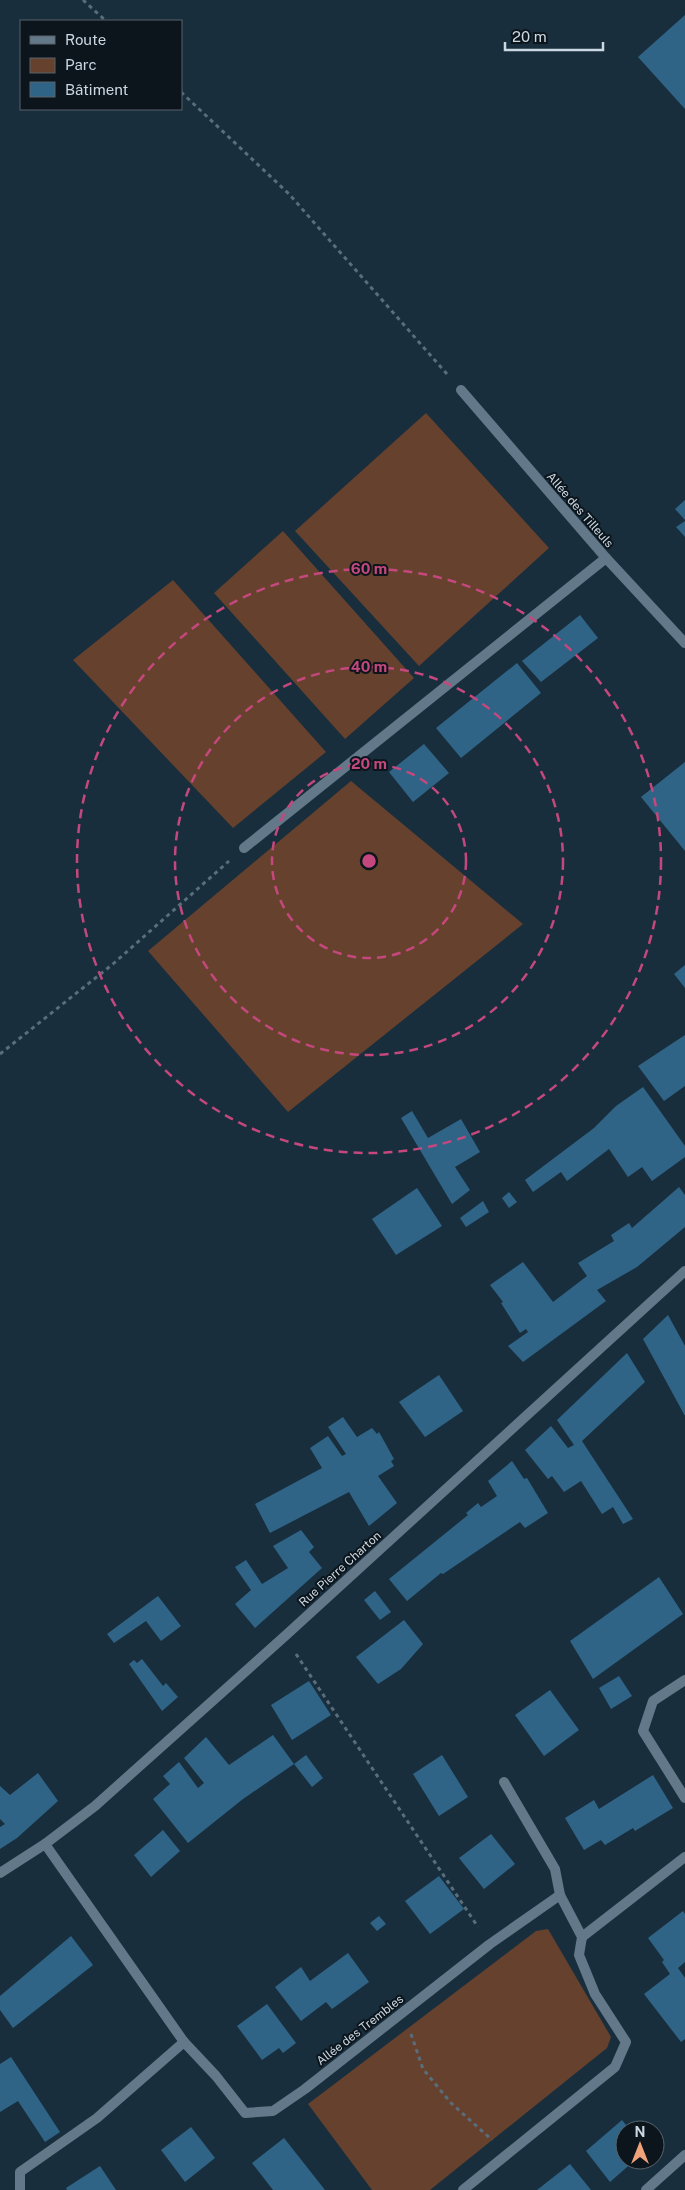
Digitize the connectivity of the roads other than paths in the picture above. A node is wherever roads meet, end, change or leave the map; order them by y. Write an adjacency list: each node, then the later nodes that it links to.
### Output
1 (461, 390): 2 (street, Allée des Tilleuls)
2 (606, 558): 3 (street, Allée des Tilleuls); 4 (street)
3 (685, 642)
4 (244, 848)
5 (685, 1271): 9 (street, Rue Pierre Charton)
6 (685, 1680): 8 (street)
7 (504, 1782): 12 (street)
8 (685, 1798)
9 (45, 1844): 11 (street, Rue Pierre Charton); 14 (street, Allée des Trembles)
10 (685, 1857): 13 (street)
11 (0, 1873)
12 (560, 1895): 13 (street); 14 (street, Allée des Trembles)
13 (582, 1937): 17 (street)
14 (184, 2042): 16 (street)
15 (685, 2155): 18 (street)
16 (20, 2190)
17 (463, 2190)
18 (646, 2190)

